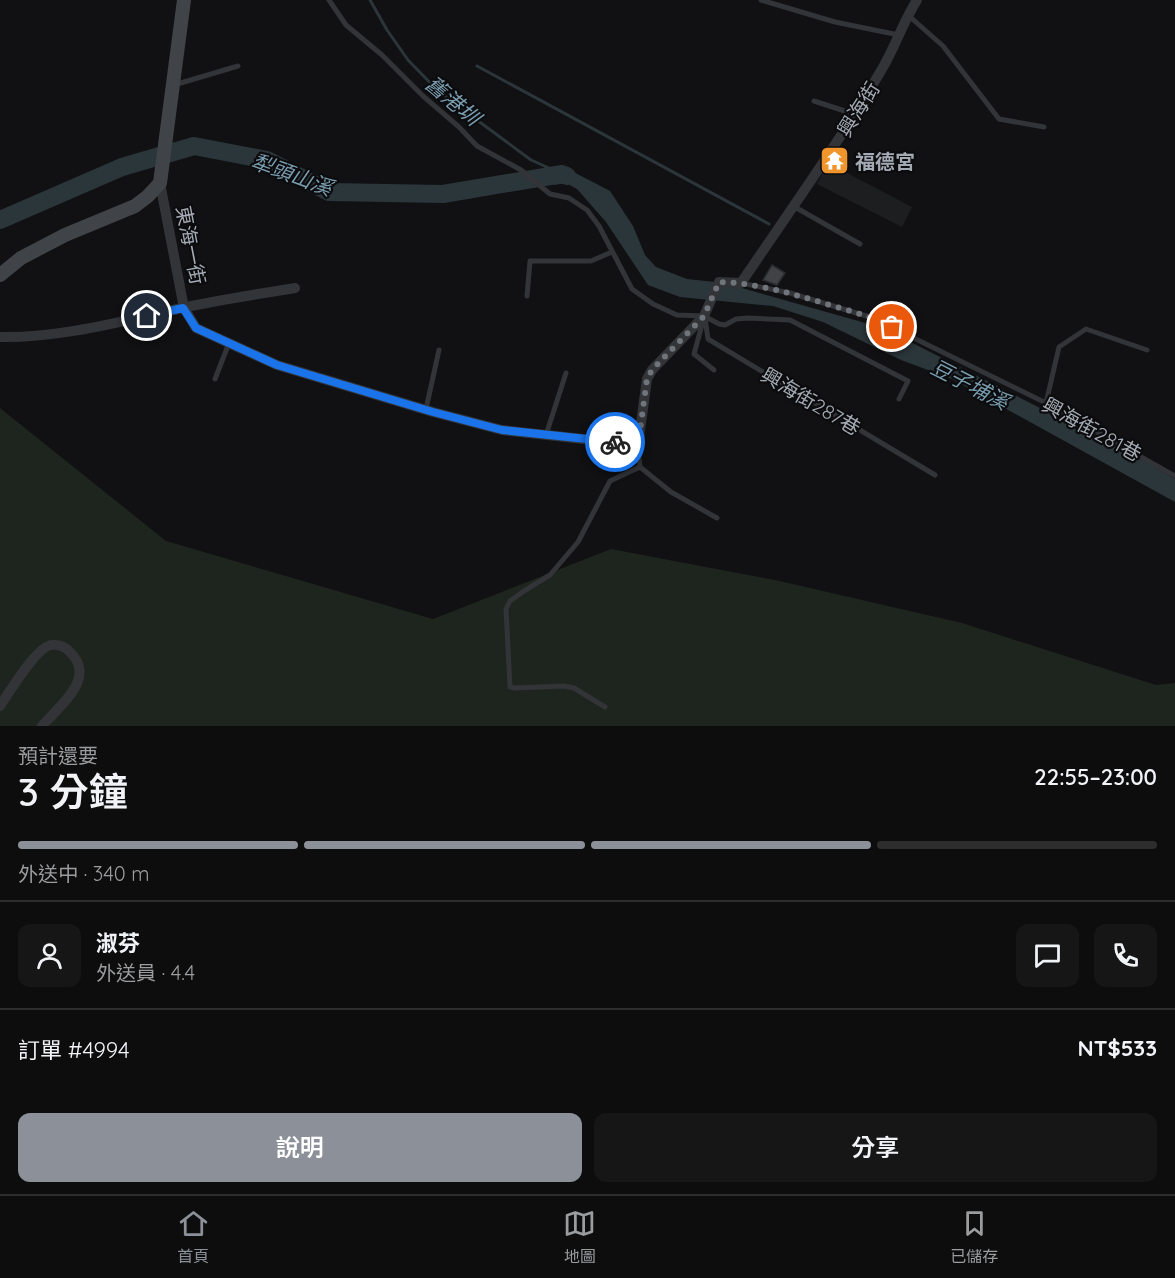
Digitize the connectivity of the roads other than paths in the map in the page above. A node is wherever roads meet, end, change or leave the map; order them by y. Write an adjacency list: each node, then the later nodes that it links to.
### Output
1 (184, 0): 8 (street)
2 (329, 0): 15 (lane)
3 (761, 0): 6 (lane)
4 (916, 0): 5 (street, 興海街)
5 (908, 15): 6 (street, 興海街); 11 (lane)
6 (899, 35): 10 (street, 興海街)
7 (238, 66): 8 (lane)
8 (173, 86): 12 (street)
9 (814, 101): 10 (lane)
10 (854, 114): 13 (street, 興海街)
11 (1044, 127)
12 (160, 183): 16 (street); 20 (street, 東海一街)
13 (793, 206): 14 (lane); 17 (street, 興海街)
14 (860, 244)
15 (612, 252): 19 (lane); 21 (lane)
16 (0, 275)
17 (741, 283): 21 (street); 30 (lane, 興海街281巷)
18 (295, 288): 20 (street)
19 (527, 296)
20 (183, 308): 22 (street, 東海一街); 23 (street)
21 (704, 316): 26 (lane); 29 (lane); 33 (street); 35 (lane, 興海街287巷)
22 (0, 337)
23 (229, 342): 28 (lane); 31 (street)
24 (439, 350): 31 (lane)
25 (1147, 350): 30 (lane)
26 (714, 370)
27 (566, 373): 32 (lane)
28 (215, 379)
29 (899, 399)
30 (1046, 403): 36 (lane, 興海街281巷)
31 (426, 409): 32 (street)
32 (546, 435): 33 (street)
33 (638, 445): 34 (lane)
34 (640, 467): 37 (lane); 39 (lane)
35 (935, 475)
36 (1175, 476)
37 (717, 518)
38 (0, 705): 40 (street)
39 (605, 707)
40 (42, 726)

